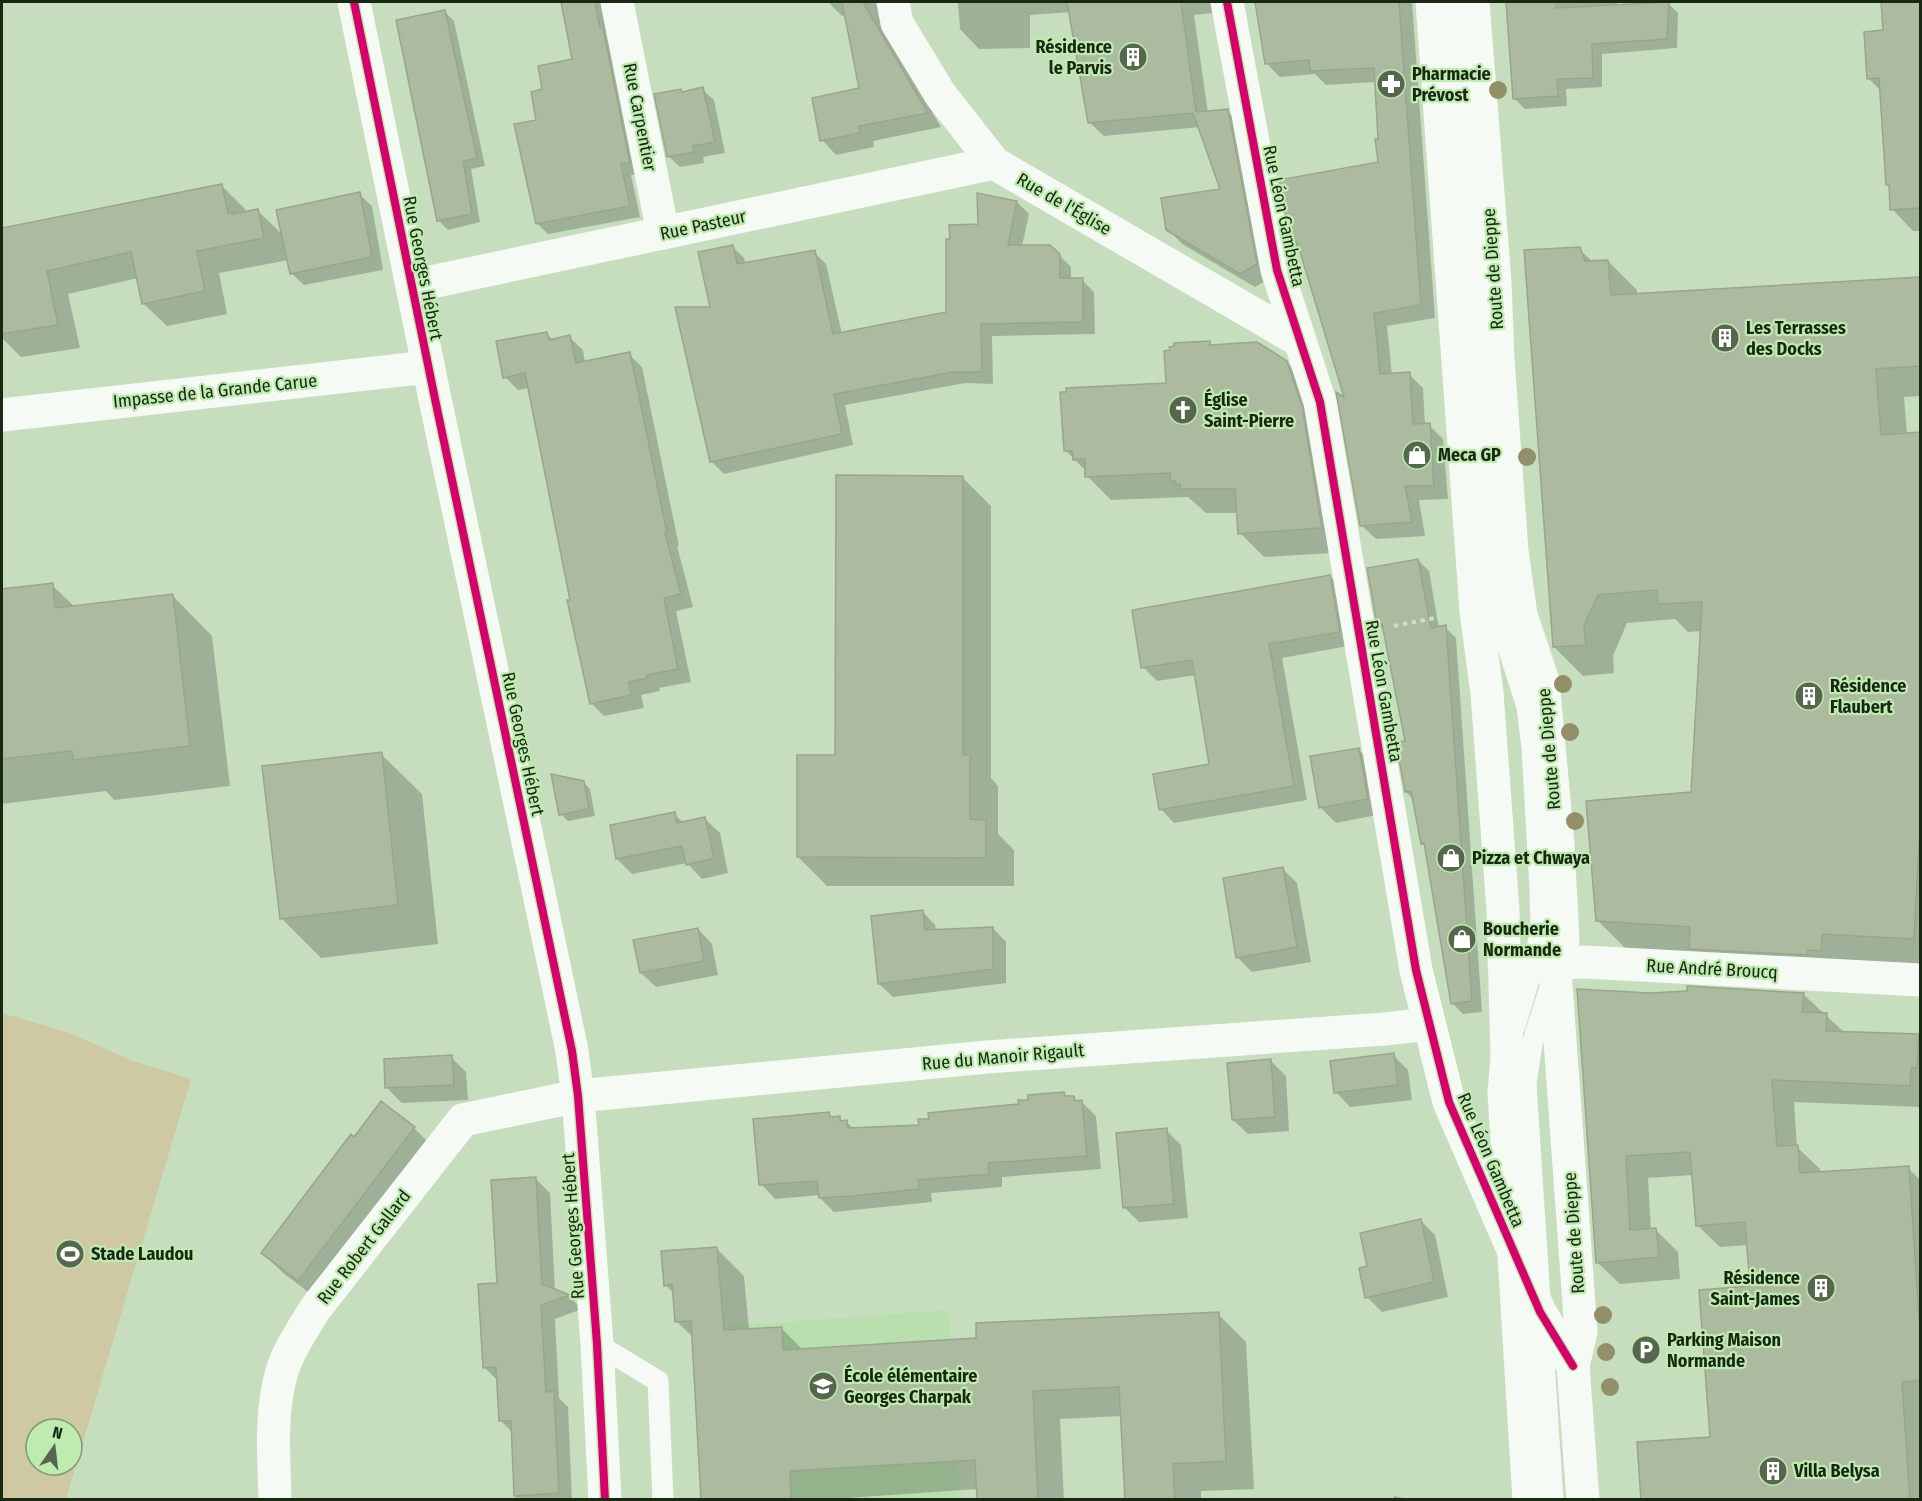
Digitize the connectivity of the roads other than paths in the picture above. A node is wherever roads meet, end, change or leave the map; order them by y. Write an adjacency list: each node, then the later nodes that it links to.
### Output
1 (354, 2): 10 (street, Rue Georges Hébert)
2 (617, 2): 9 (street, Rue Carpentier)
3 (893, 2): 8 (street, Rue de l'Église)
4 (1227, 2): 11 (street, Rue Léon Gambetta)
5 (1432, 2): 14 (street, Route de Dieppe)
6 (1452, 2): 14 (lane)
7 (1473, 2): 14 (street, Route de Dieppe)
8 (994, 163): 9 (street, Rue Pasteur); 11 (street, Rue de l'Église)
9 (663, 233): 10 (street, Rue Pasteur)
10 (412, 286): 12 (street, Rue Georges Hébert)
11 (1300, 341): 16 (street, Rue Léon Gambetta)
12 (428, 367): 13 (street, Impasse de la Grande Carue); 17 (street, Rue Georges Hébert)
13 (2, 415)
14 (1538, 966): 15 (street, Rue André Broucq); 18 (street, Route de Dieppe); 19 (lane); 21 (street, Route de Dieppe)
15 (1920, 980)
16 (1429, 1024): 17 (street, Rue du Manoir Rigault); 18 (street, Rue Léon Gambetta)
17 (578, 1096): 20 (street, Rue Georges Hébert); 22 (street, Rue Robert Gallard)
18 (1515, 1256): 19 (street, Rue Léon Gambetta); 25 (street, Route de Dieppe)
19 (1540, 1312): 21 (street, Rue Léon Gambetta); 26 (lane)
20 (597, 1344): 23 (street, Rue Georges Hébert); 24 (lane)
21 (1573, 1366): 27 (street, Route de Dieppe)
22 (274, 1500)
23 (604, 1500)
24 (663, 1500)
25 (1530, 1500)
26 (1553, 1500)
27 (1583, 1500)

